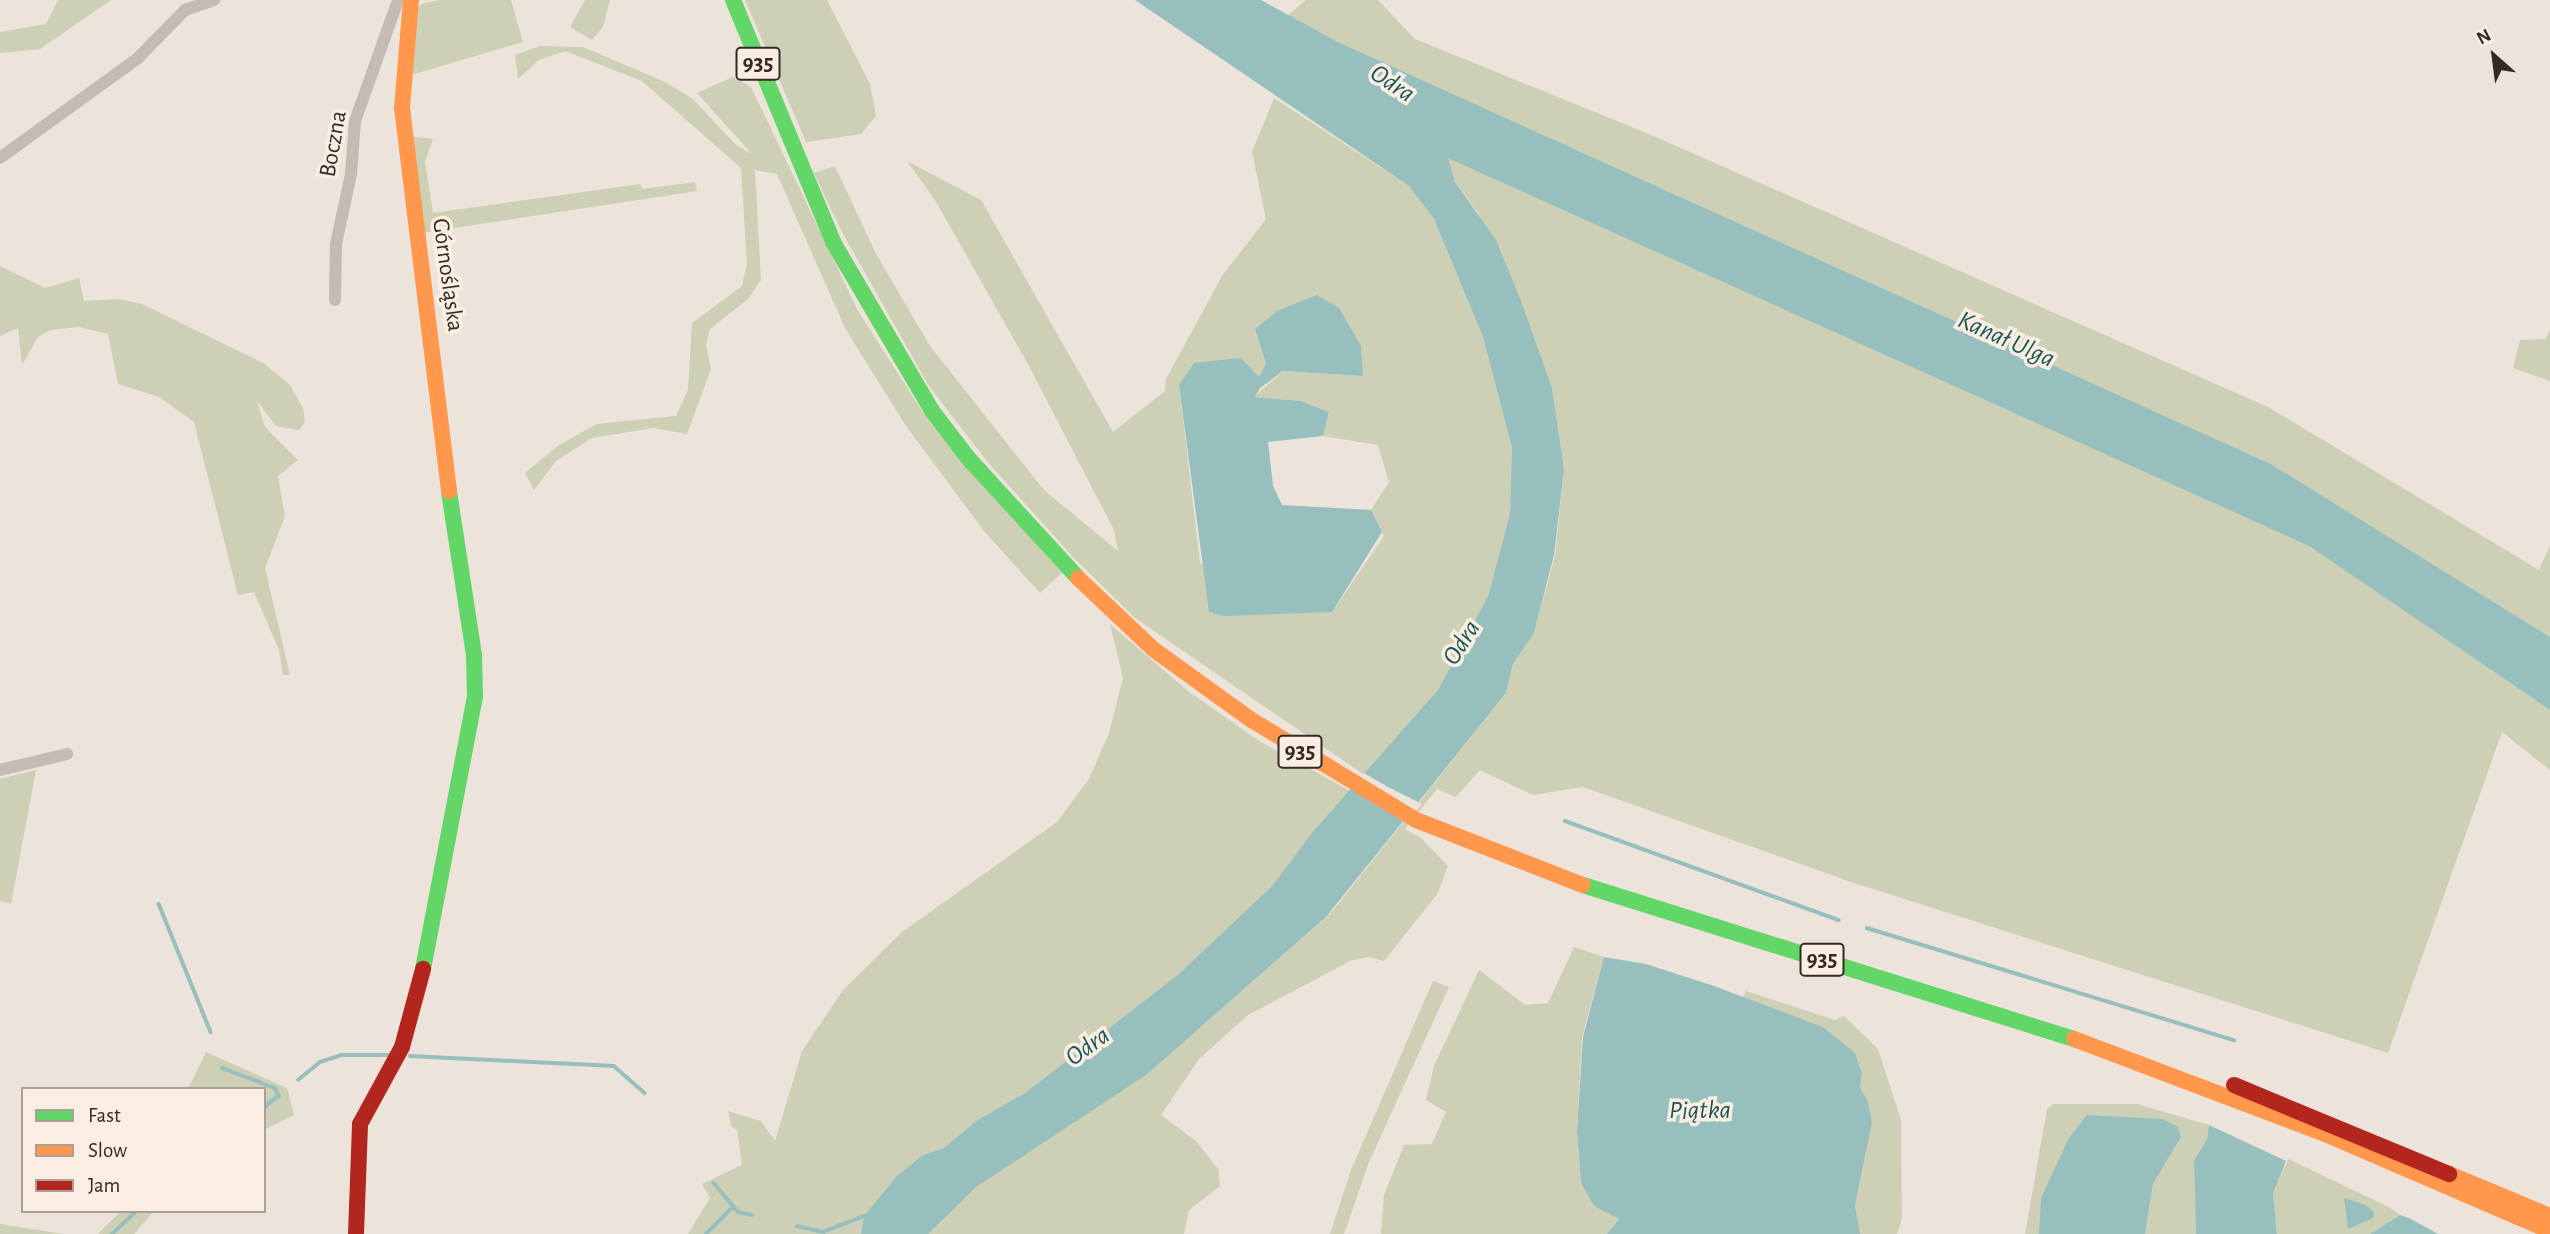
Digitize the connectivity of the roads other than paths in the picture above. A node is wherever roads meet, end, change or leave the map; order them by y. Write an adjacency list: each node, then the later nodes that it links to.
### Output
1 (214, 0): 5 (street)
2 (398, 0): 6 (street, Boczna)
3 (411, 0): 10 (main road, Górnośląska)
4 (733, 0): 9 (main road, 935)
5 (2, 155)
6 (335, 300)
7 (67, 754): 8 (street)
8 (0, 770)
9 (2548, 1227)
10 (356, 1234)

